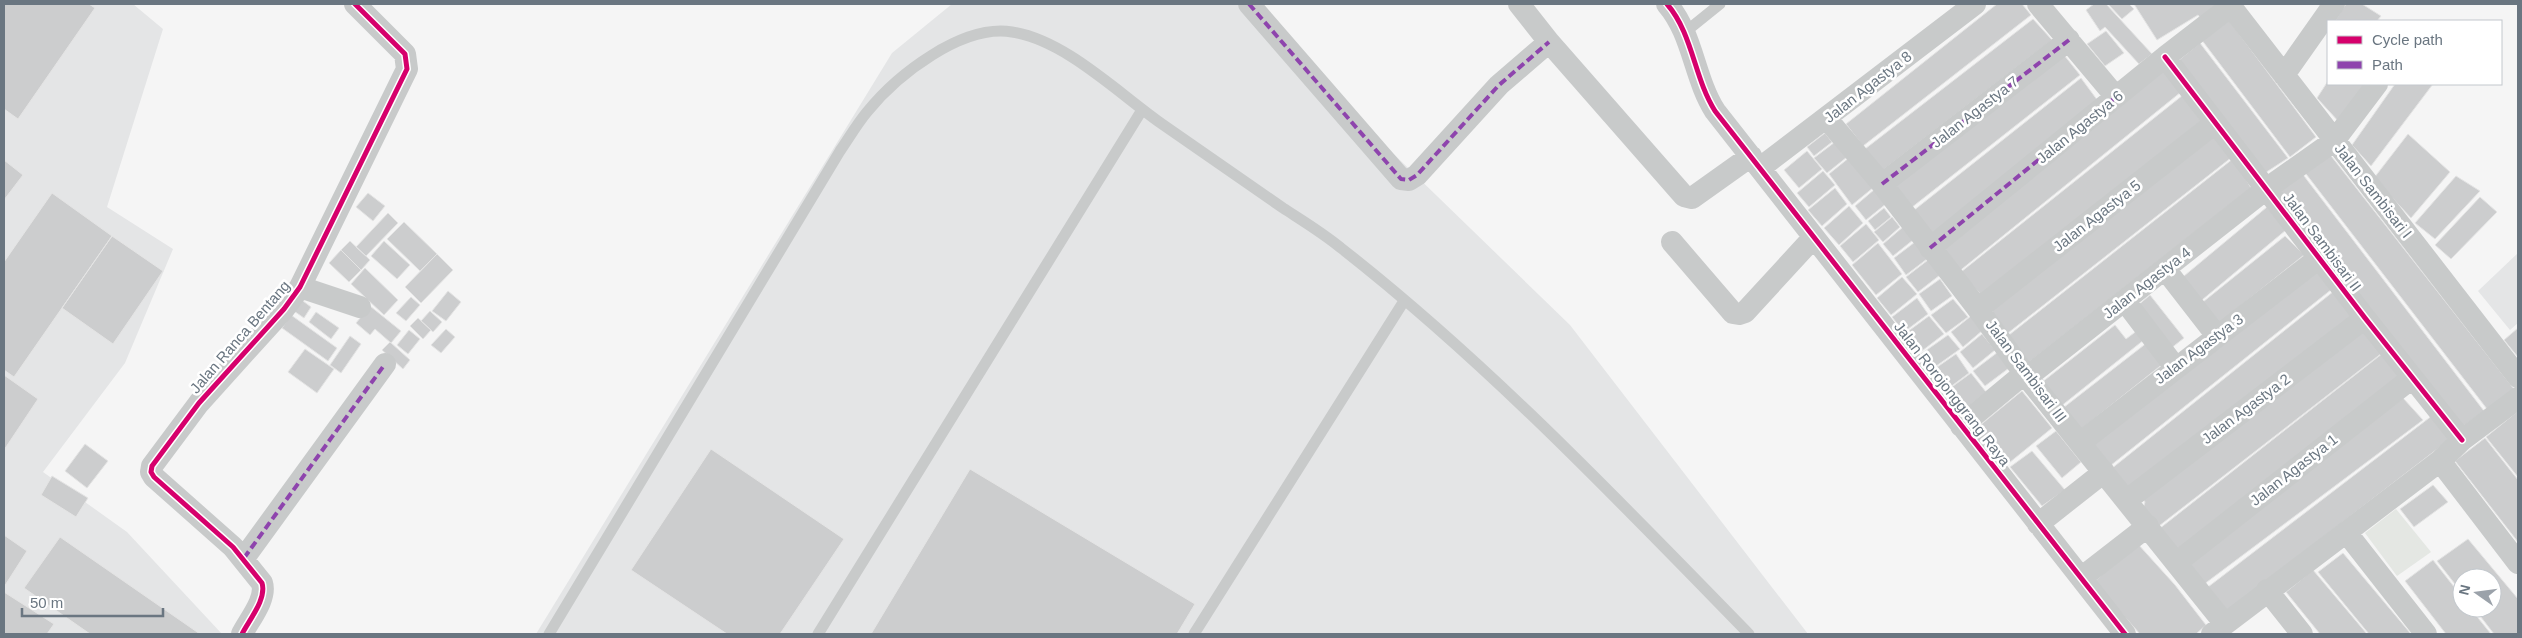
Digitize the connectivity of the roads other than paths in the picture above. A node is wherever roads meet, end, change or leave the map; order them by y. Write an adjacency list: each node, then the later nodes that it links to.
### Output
1 (354, 4): 29 (street, Jalan Ranca Bentang)
2 (1249, 4): 12 (street)
3 (1519, 4): 12 (street, Jalan Agastya 8)
4 (1666, 4): 10 (street, Jalan Rorojonggrang Raya)
5 (1720, 4): 10 (lane)
6 (1975, 4): 18 (street, Jalan Agastya 8)
7 (2038, 4): 11 (street)
8 (2334, 4): 14 (street)
9 (2230, 5): 13 (street, Jalan Agastya 6); 14 (street, Jalan Sambisari I)
10 (1684, 33): 21 (street, Jalan Rorojonggrang Raya)
11 (2069, 40): 16 (street); 22 (street, Jalan Agastya 7)
12 (1549, 42): 21 (street, Jalan Agastya 8)
13 (2165, 57): 16 (street, Jalan Agastya 6); 19 (street, Jalan Sambisari II)
14 (2284, 75): 20 (street, Jalan Sambisari I)
15 (2376, 85): 20 (street, Jalan Agastya 4)
16 (2116, 97): 26 (street, Jalan Agastya 6)
17 (1142, 110): 30 (lane); 58 (lane); 59 (lane)
18 (1827, 119): 21 (street, Jalan Agastya 8); 22 (street, Jalan Sambisari III)
19 (2216, 123): 23 (street, Jalan Sambisari II); 33 (street, Jalan Agastya 5)
20 (2334, 141): 23 (street, Jalan Agastya 4); 39 (street, Jalan Sambisari I)
21 (1756, 162): 24 (street, Jalan Rorojonggrang Raya)
22 (1882, 184): 26 (street, Jalan Sambisari III)
23 (2266, 189): 27 (street, Jalan Sambisari II); 28 (street, Jalan Agastya 4)
24 (1813, 238): 25 (street); 42 (street, Jalan Rorojonggrang Raya)
25 (1672, 242)
26 (1930, 248): 33 (street, Jalan Sambisari III)
27 (2319, 258): 34 (street, Jalan Sambisari II); 35 (street, Jalan Agastya 3)
28 (2165, 269): 31 (street, Jalan Agastya 4); 35 (street)
29 (300, 287): 32 (street); 51 (street, Jalan Ranca Bentang)
30 (1404, 301): 60 (lane); 61 (lane)
31 (2125, 301): 37 (street); 38 (street, Jalan Agastya 4)
32 (360, 307)
33 (1978, 309): 38 (street, Jalan Sambisari III)
34 (2364, 318): 40 (street, Jalan Sambisari II); 47 (street, Jalan Agastya 2)
35 (2217, 336): 37 (street, Jalan Agastya 3)
36 (385, 364): 51 (street)
37 (2175, 367): 44 (street, Jalan Agastya 3)
38 (2026, 375): 42 (street, Jalan Agastya 4); 44 (street, Jalan Sambisari III)
39 (2518, 377)
40 (2412, 378): 43 (street, Jalan Sambisari II); 52 (street, Jalan Agastya 1)
41 (2518, 398): 43 (street)
42 (1961, 426): 48 (street, Jalan Rorojonggrang Raya)
43 (2462, 440): 45 (street)
44 (2081, 442): 46 (street, Jalan Sambisari III)
45 (2440, 461): 50 (street); 53 (street)
46 (2104, 472): 47 (street, Jalan Sambisari III); 48 (street)
47 (2127, 500): 49 (street, Jalan Sambisari III)
48 (2038, 524): 54 (street, Jalan Rorojonggrang Raya)
49 (2148, 526): 52 (street, Jalan Sambisari III); 54 (street)
50 (2346, 532): 55 (street); 64 (street)
51 (244, 558): 57 (street, Jalan Ranca Bentang)
52 (2176, 562): 56 (street, Jalan Sambisari III)
53 (2518, 562)
54 (2080, 578): 62 (street, Jalan Rorojonggrang Raya)
55 (2267, 590): 56 (street); 63 (street)
56 (2218, 629)
57 (242, 634)
58 (549, 634)
59 (818, 634)
60 (1194, 634)
61 (1748, 634)
62 (2125, 634)
63 (2302, 634)
64 (2426, 634)

